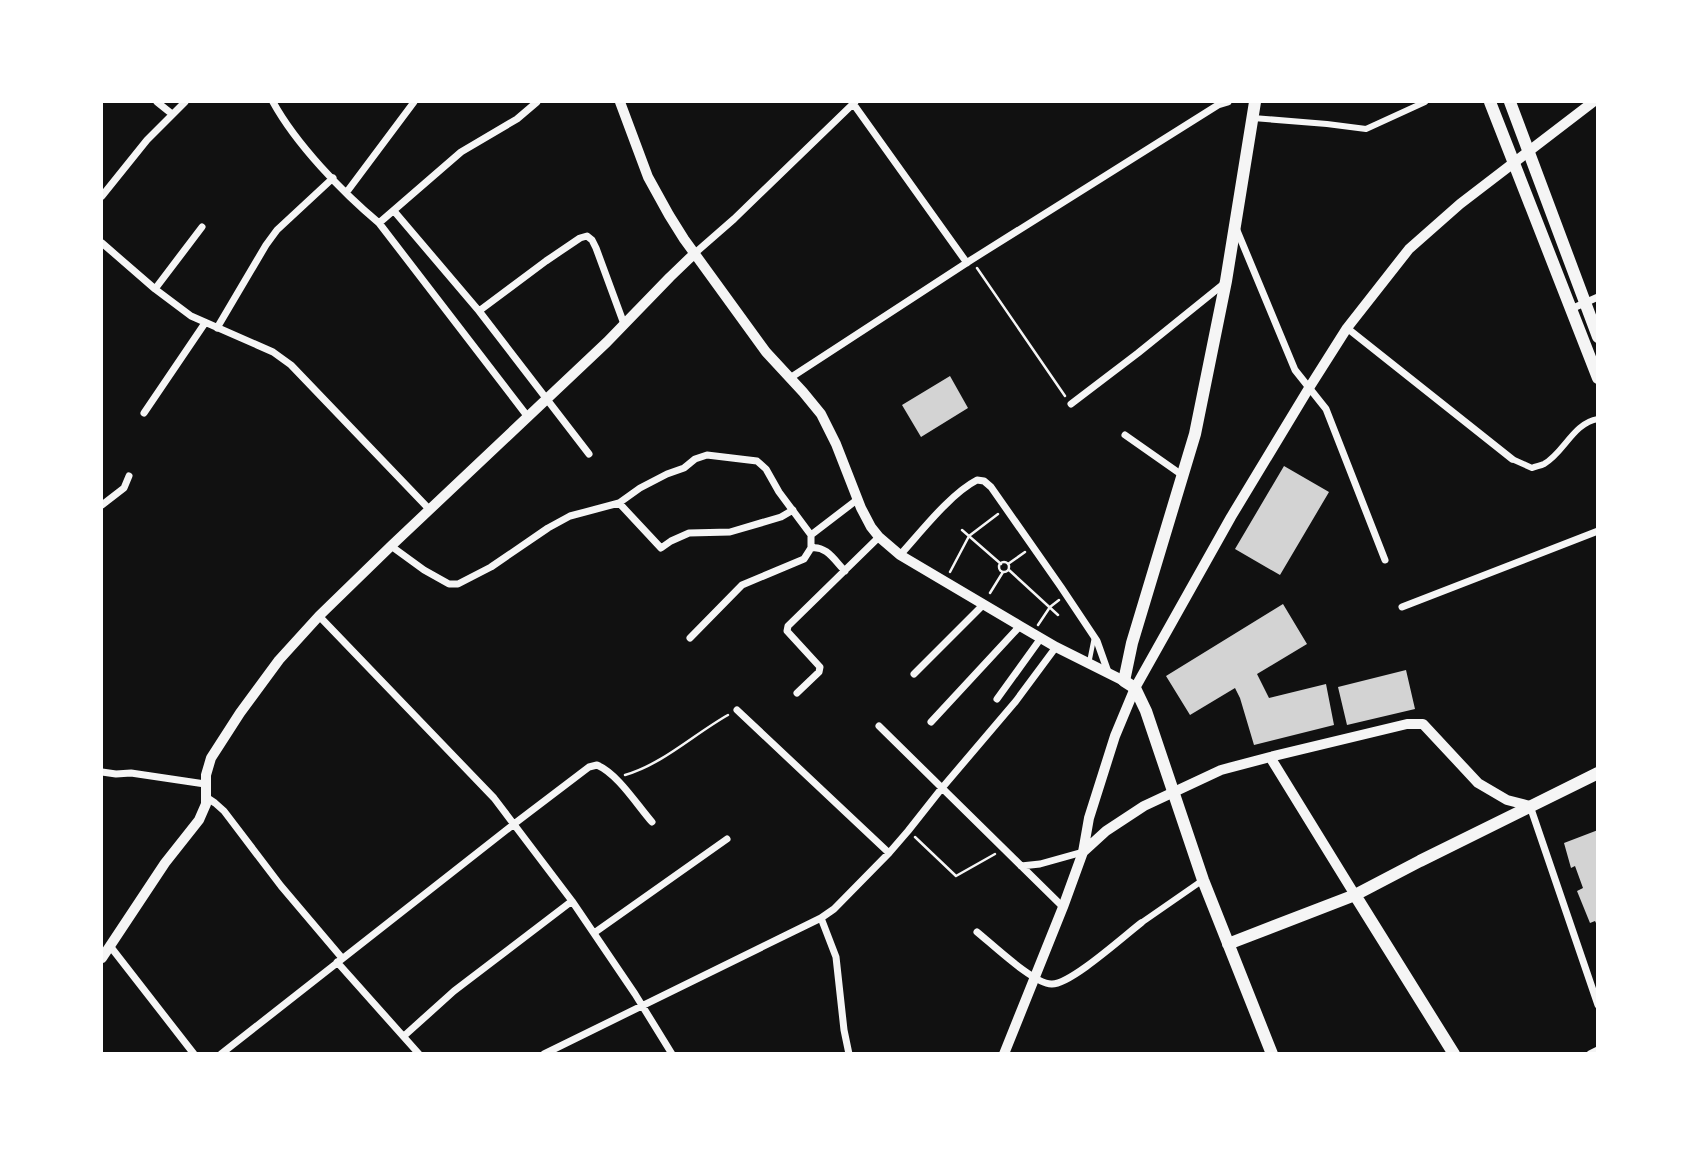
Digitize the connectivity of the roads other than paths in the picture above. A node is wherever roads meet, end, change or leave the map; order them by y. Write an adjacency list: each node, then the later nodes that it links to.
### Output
1 (157, 102): 15 (street)
2 (185, 102): 15 (street)
3 (273, 102): 19 (street)
4 (414, 102): 20 (street)
5 (537, 102): 22 (street)
6 (620, 102): 27 (street)
7 (853, 102): 27 (street); 28 (street)
8 (1228, 102): 14 (street)
9 (1255, 102): 16 (main road)
10 (1425, 102): 16 (street)
11 (1490, 102): 18 (main road)
12 (1510, 102): 17 (main road)
13 (1592, 102): 17 (street)
14 (1217, 103): 28 (street)
15 (172, 114): 21 (street)
16 (1253, 118): 25 (main road)
17 (1529, 151): 18 (street); 32 (main road)
18 (1514, 162): 33 (main road); 38 (street)
19 (333, 178): 20 (street); 37 (street)
20 (346, 193): 23 (street)
21 (102, 196)
22 (394, 211): 23 (street); 34 (street)
23 (379, 223): 46 (street)
24 (201, 227): 30 (street)
25 (1235, 227): 29 (main road); 42 (street)
26 (102, 243): 30 (street)
27 (694, 254): 36 (street); 40 (street)
28 (969, 261): 40 (street)
29 (1226, 281): 44 (street); 51 (main road)
30 (155, 289): 35 (street)
31 (1598, 297): 32 (street)
32 (1584, 303): 33 (street); 39 (main road)
33 (1571, 309): 41 (main road)
34 (479, 311): 36 (street); 43 (street)
35 (205, 323): 37 (street); 45 (street)
36 (624, 324): 43 (street)
37 (217, 328): 56 (street)
38 (1347, 328): 42 (street); 50 (street)
39 (1598, 337)
40 (790, 378): 53 (street)
41 (1598, 378)
42 (1309, 388): 64 (street); 77 (street)
43 (547, 399): 46 (street); 49 (street)
44 (1071, 404)
45 (144, 414)
46 (528, 417): 56 (street)
47 (1598, 419): 50 (street)
48 (1125, 435): 51 (street)
49 (589, 454)
50 (1513, 459)
51 (1182, 475): 77 (main road)
52 (130, 477): 55 (street)
53 (858, 499): 59 (street); 60 (street)
54 (619, 503): 57 (street); 57 (street); 61 (street)
55 (102, 505)
56 (429, 509): 61 (street)
57 (793, 510): 59 (street)
58 (1598, 530): 67 (street)
59 (811, 535): 62 (street)
60 (879, 537): 63 (street); 65 (street)
61 (391, 546): 68 (street)
62 (811, 548): 65 (street); 72 (street)
63 (900, 555): 66 (street); 71 (street)
64 (1385, 559)
65 (845, 571): 78 (street)
66 (984, 604): 69 (street); 76 (street)
67 (1402, 607)
68 (319, 616): 86 (street); 92 (street)
69 (1020, 626): 70 (street); 81 (street)
70 (1037, 636): 73 (street); 79 (street)
71 (1094, 637): 74 (lane); 75 (street)
72 (690, 638)
73 (1056, 647): 74 (street); 87 (street)
74 (1089, 663): 75 (street)
75 (1108, 672): 77 (street)
76 (914, 674)
77 (1129, 685): 88 (main road); 94 (street)
78 (797, 693)
79 (997, 699)
80 (737, 710): 95 (street)
81 (931, 722)
82 (879, 726): 87 (street)
83 (1270, 757): 88 (street); 90 (street); 98 (street)
84 (102, 772): 86 (street)
85 (1598, 773): 90 (main road)
86 (205, 784): 89 (street)
87 (942, 788): 95 (street); 96 (street)
88 (1174, 792): 94 (street); 97 (main road)
89 (206, 797): 106 (street); 108 (street)
90 (1530, 806): 98 (main road); 111 (street)
91 (652, 822): 92 (street)
92 (514, 824): 99 (street); 108 (street)
93 (727, 839): 104 (street)
94 (1083, 852): 96 (street); 100 (street)
95 (890, 853): 101 (street)
96 (1021, 866): 100 (street)
97 (1203, 880): 102 (street); 105 (main road)
98 (1354, 895): 105 (main road); 122 (main road)
99 (572, 901): 104 (street); 112 (street)
100 (1063, 907): 109 (street)
101 (821, 918): 110 (street); 119 (street)
102 (1141, 923): 109 (street)
103 (978, 932): 109 (street)
104 (594, 933): 110 (street)
105 (1228, 944): 121 (main road)
106 (110, 946): 107 (street); 114 (street)
107 (102, 958)
108 (340, 960): 112 (street); 115 (street)
109 (1035, 977): 120 (street)
110 (642, 1005): 117 (street); 118 (street)
111 (1598, 1005)
112 (404, 1036): 116 (street)
113 (1598, 1050): 123 (street)
114 (194, 1054)
115 (221, 1054)
116 (419, 1054)
117 (544, 1054)
118 (672, 1054)
119 (849, 1054)
120 (1004, 1054)
121 (1272, 1054)
122 (1454, 1054)
123 (1590, 1054)

